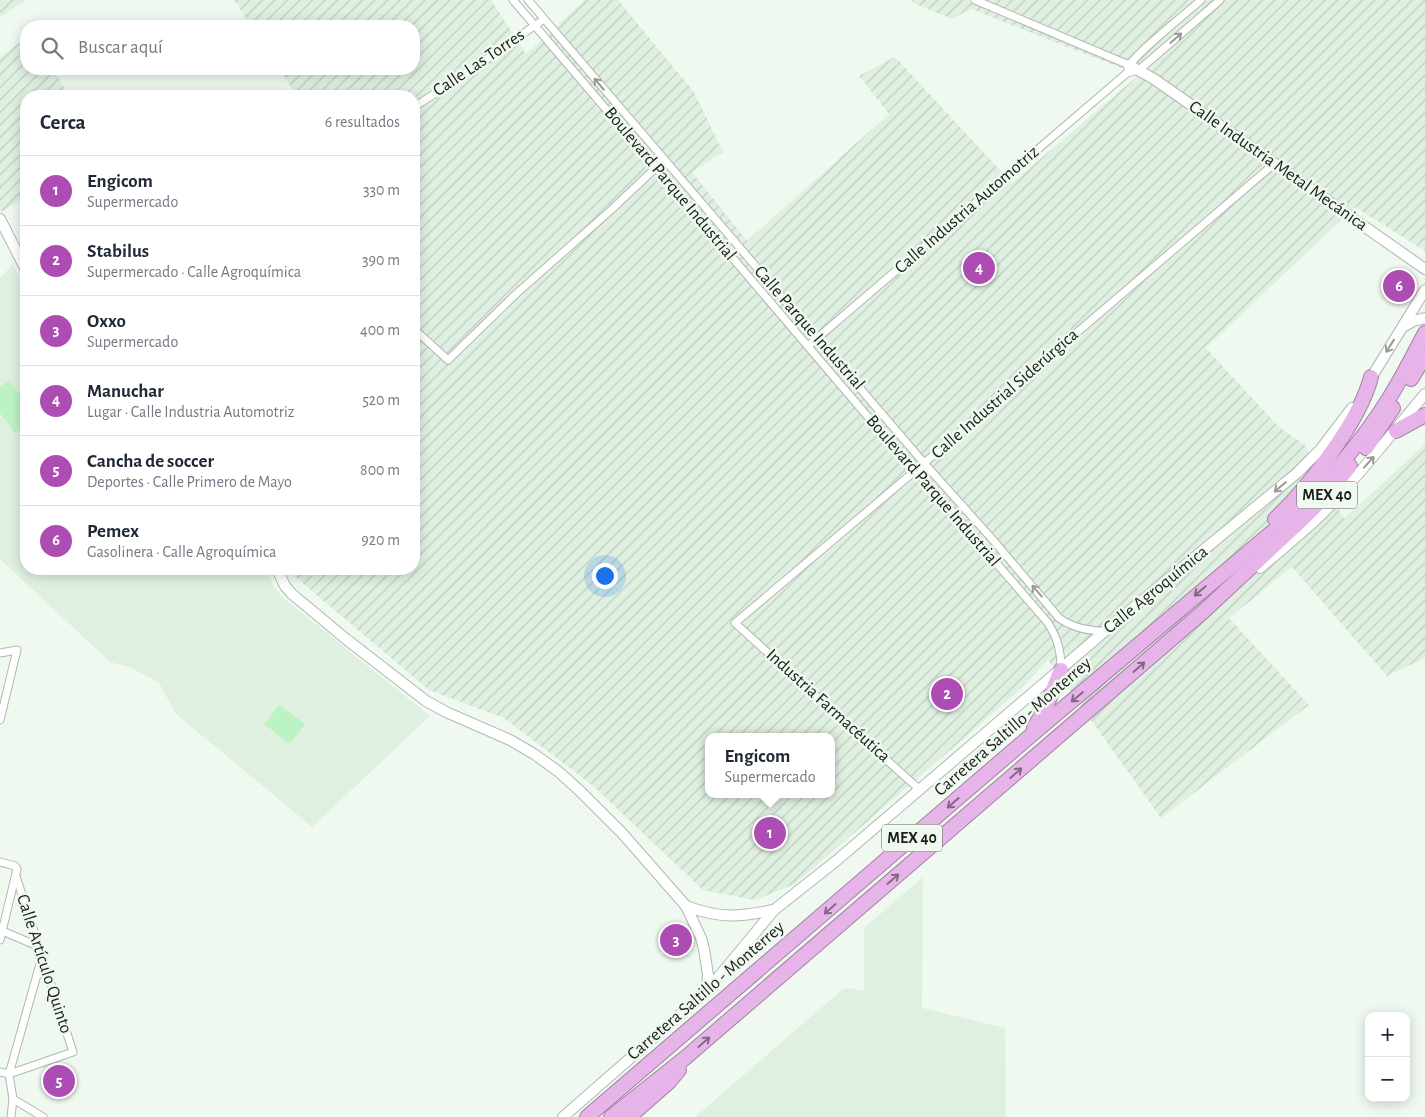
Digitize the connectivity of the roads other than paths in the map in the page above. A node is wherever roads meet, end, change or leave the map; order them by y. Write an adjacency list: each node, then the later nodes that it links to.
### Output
1 (513, 0): 7 (street)
2 (528, 0): 6 (street, Calle Parque Industrial)
3 (975, 0): 8 (street)
4 (1201, 0): 8 (street, Calle Industria Automotriz)
5 (1220, 0): 9 (street, one-way to 5)
6 (544, 18): 7 (street, Calle Las Torres); 11 (street, Calle Parque Industrial, one-way to 6)
7 (535, 26): 10 (street, Calle Las Torres); 13 (street, Boulevard Parque Industrial)
8 (1128, 69): 9 (street, Calle Industria Metal Mecánica); 22 (street, Calle Industria Automotriz)
9 (1139, 70): 12 (street, Calle Industria Metal Mecánica)
10 (420, 103)
11 (664, 160): 13 (street); 22 (street, Calle Parque Industrial)
12 (1274, 164): 16 (street, Calle Industria Metal Mecánica); 30 (street, Calle Industrial Siderúrgica)
13 (656, 167): 21 (street); 23 (street, Boulevard Parque Industrial)
14 (0, 220): 15 (street)
15 (20, 258)
16 (1425, 269)
17 (1425, 290): 19 (street, Calle Agroquímica)
18 (1425, 318): 19 (street)
19 (1402, 327): 25 (street, Calle Agroquímica, one-way to 25)
20 (1425, 333): 34 (highway, Carretera Saltillo - Monterrey / MEX 40)
21 (420, 334)
22 (817, 338): 23 (street, Calle Industria Automotriz); 30 (street, Calle Parque Industrial)
23 (808, 346): 31 (street, Boulevard Parque Industrial)
24 (1425, 356): 39 (highway, Carretera Saltillo - Monterrey / MEX 40)
25 (1371, 377): 34 (highway); 42 (street, Calle Agroquímica, one-way to 42)
26 (1425, 384): 28 (street)
27 (1425, 394): 28 (street)
28 (1419, 411): 29 (highway)
29 (1396, 431): 39 (street, one-way to 29)
30 (924, 463): 31 (street, Calle Industrial Siderúrgica); 32 (street, Calle Parque Industrial)
31 (916, 470): 33 (street, Boulevard Parque Industrial); 41 (street, Calle Industrial Siderúrgica)
32 (993, 540): 33 (street); 35 (street, Calle Parque Industrial)
33 (984, 548): 37 (street, Boulevard Parque Industrial)
34 (1238, 560): 49 (highway, Carretera Saltillo - Monterrey / MEX 40, one-way to 49)
35 (1022, 574): 37 (street); 38 (street, Calle Parque Industrial, one-way to 35)
36 (280, 575): 53 (street)
37 (1012, 582): 40 (street, Boulevard Parque Industrial)
38 (1050, 608): 40 (street); 42 (street, Calle Parque Industrial)
39 (1204, 611): 60 (highway, Carretera Saltillo - Monterrey / MEX 40, one-way to 39)
40 (1041, 616): 44 (street, Boulevard Parque Industrial)
41 (735, 623): 50 (street, Industria Farmacéutica)
42 (1105, 631): 44 (street, Calle Agroquímica)
43 (0, 653): 47 (street)
44 (1061, 670): 45 (street, Calle Agroquímica); 46 (highway)
45 (1040, 687): 46 (highway); 50 (street, Calle Agroquímica)
46 (1050, 698): 49 (highway)
47 (1, 703): 48 (street)
48 (0, 720)
49 (1030, 737): 64 (highway, Carretera Saltillo - Monterrey / MEX 40, one-way to 64)
50 (920, 790): 54 (street, Calle Agroquímica)
51 (0, 862): 52 (street)
52 (16, 873): 55 (street); 57 (street, Calle Artículo Quinto)
53 (686, 906): 54 (street); 59 (street)
54 (774, 910): 59 (street, Calle Agroquímica)
55 (1, 930): 56 (street); 57 (street)
56 (0, 940)
57 (40, 947): 58 (street, Calle Artículo Quinto)
58 (42, 956): 62 (street); 62 (street, Calle Artículo Quinto)
59 (707, 992): 67 (street, Calle Agroquímica)
60 (685, 1058): 69 (highway, Carretera Saltillo - Monterrey / MEX 40); 70 (highway)
61 (0, 1072): 62 (street)
62 (9, 1074): 63 (street)
63 (13, 1099): 65 (street); 66 (street)
64 (596, 1112): 68 (highway, Carretera Saltillo - Monterrey / MEX 40)
65 (10, 1117)
66 (43, 1117)
67 (563, 1117)
68 (587, 1117)
69 (611, 1117)
70 (629, 1117)

